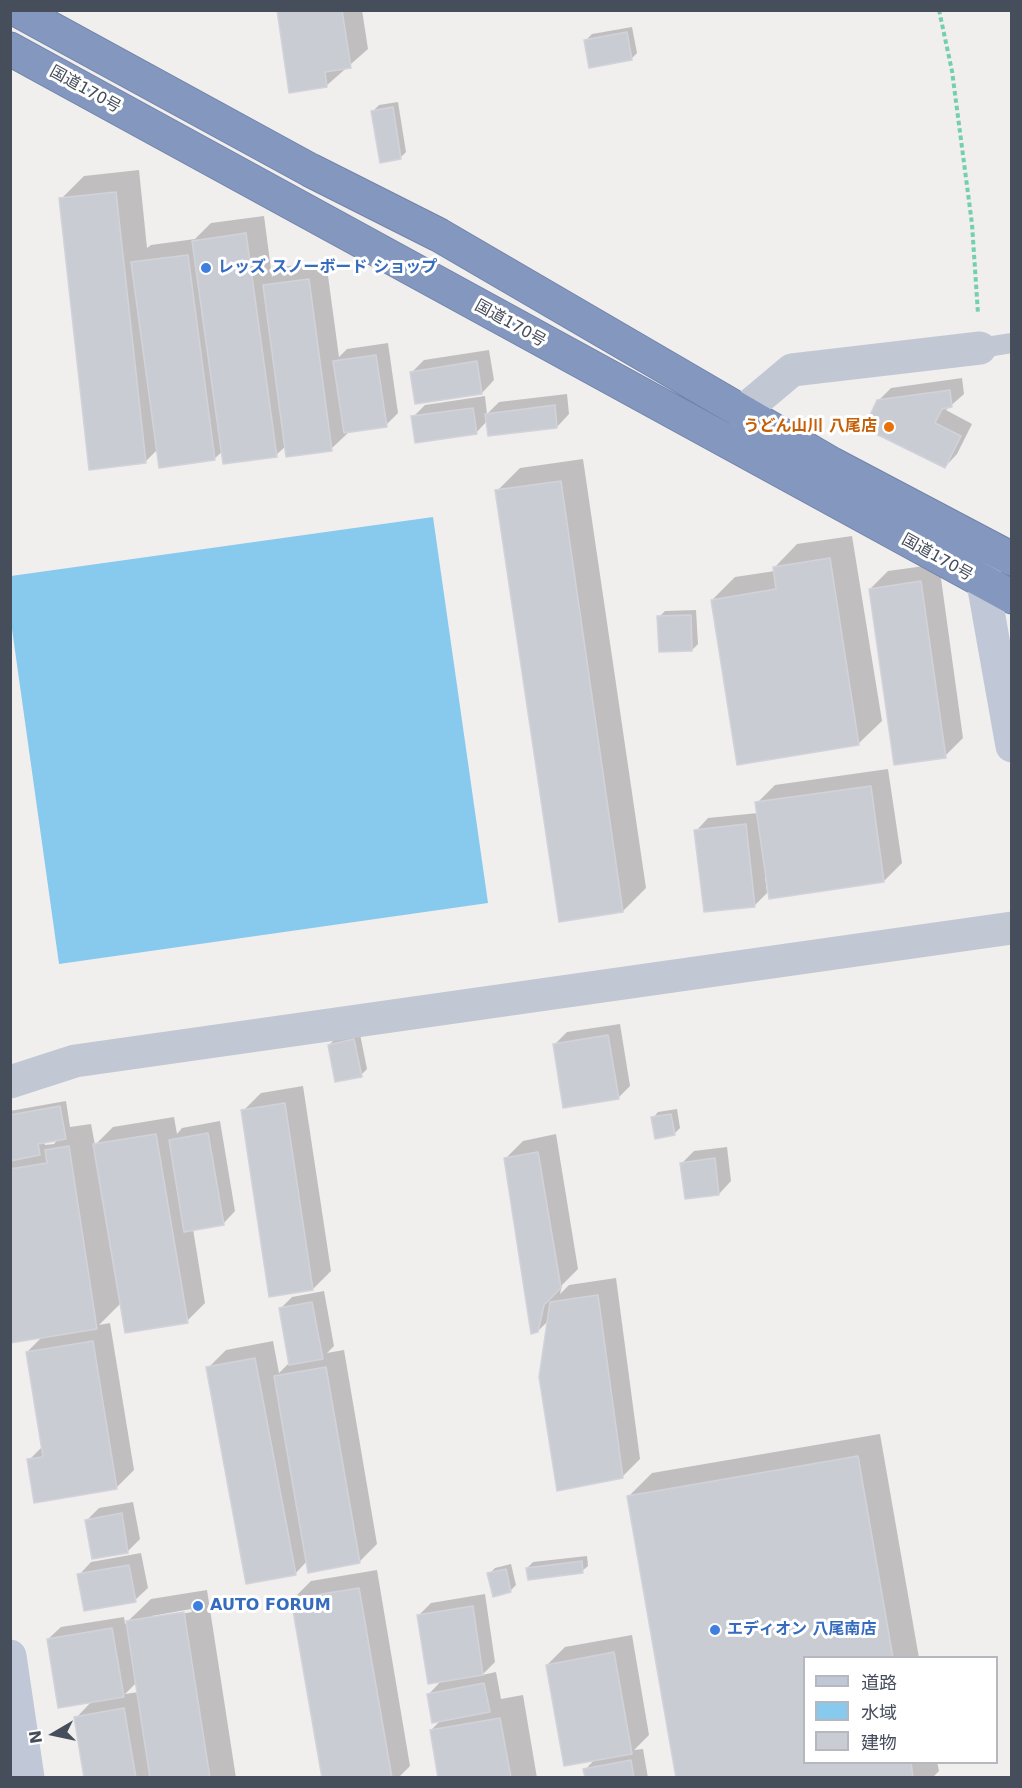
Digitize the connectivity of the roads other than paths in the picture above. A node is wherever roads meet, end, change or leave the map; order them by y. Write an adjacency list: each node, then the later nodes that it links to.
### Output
1 (17, 10): 4 (highway, 国道170号)
2 (10, 49): 6 (highway, 国道170号)
3 (996, 346): 4 (street)
4 (742, 412): 5 (highway, 国道170号)
5 (999, 553): 6 (street)
6 (997, 590): 7 (street)
7 (1011, 746)
8 (1011, 928): 9 (street)
9 (10, 1082)
10 (10, 1656): 11 (street)
11 (28, 1778)

